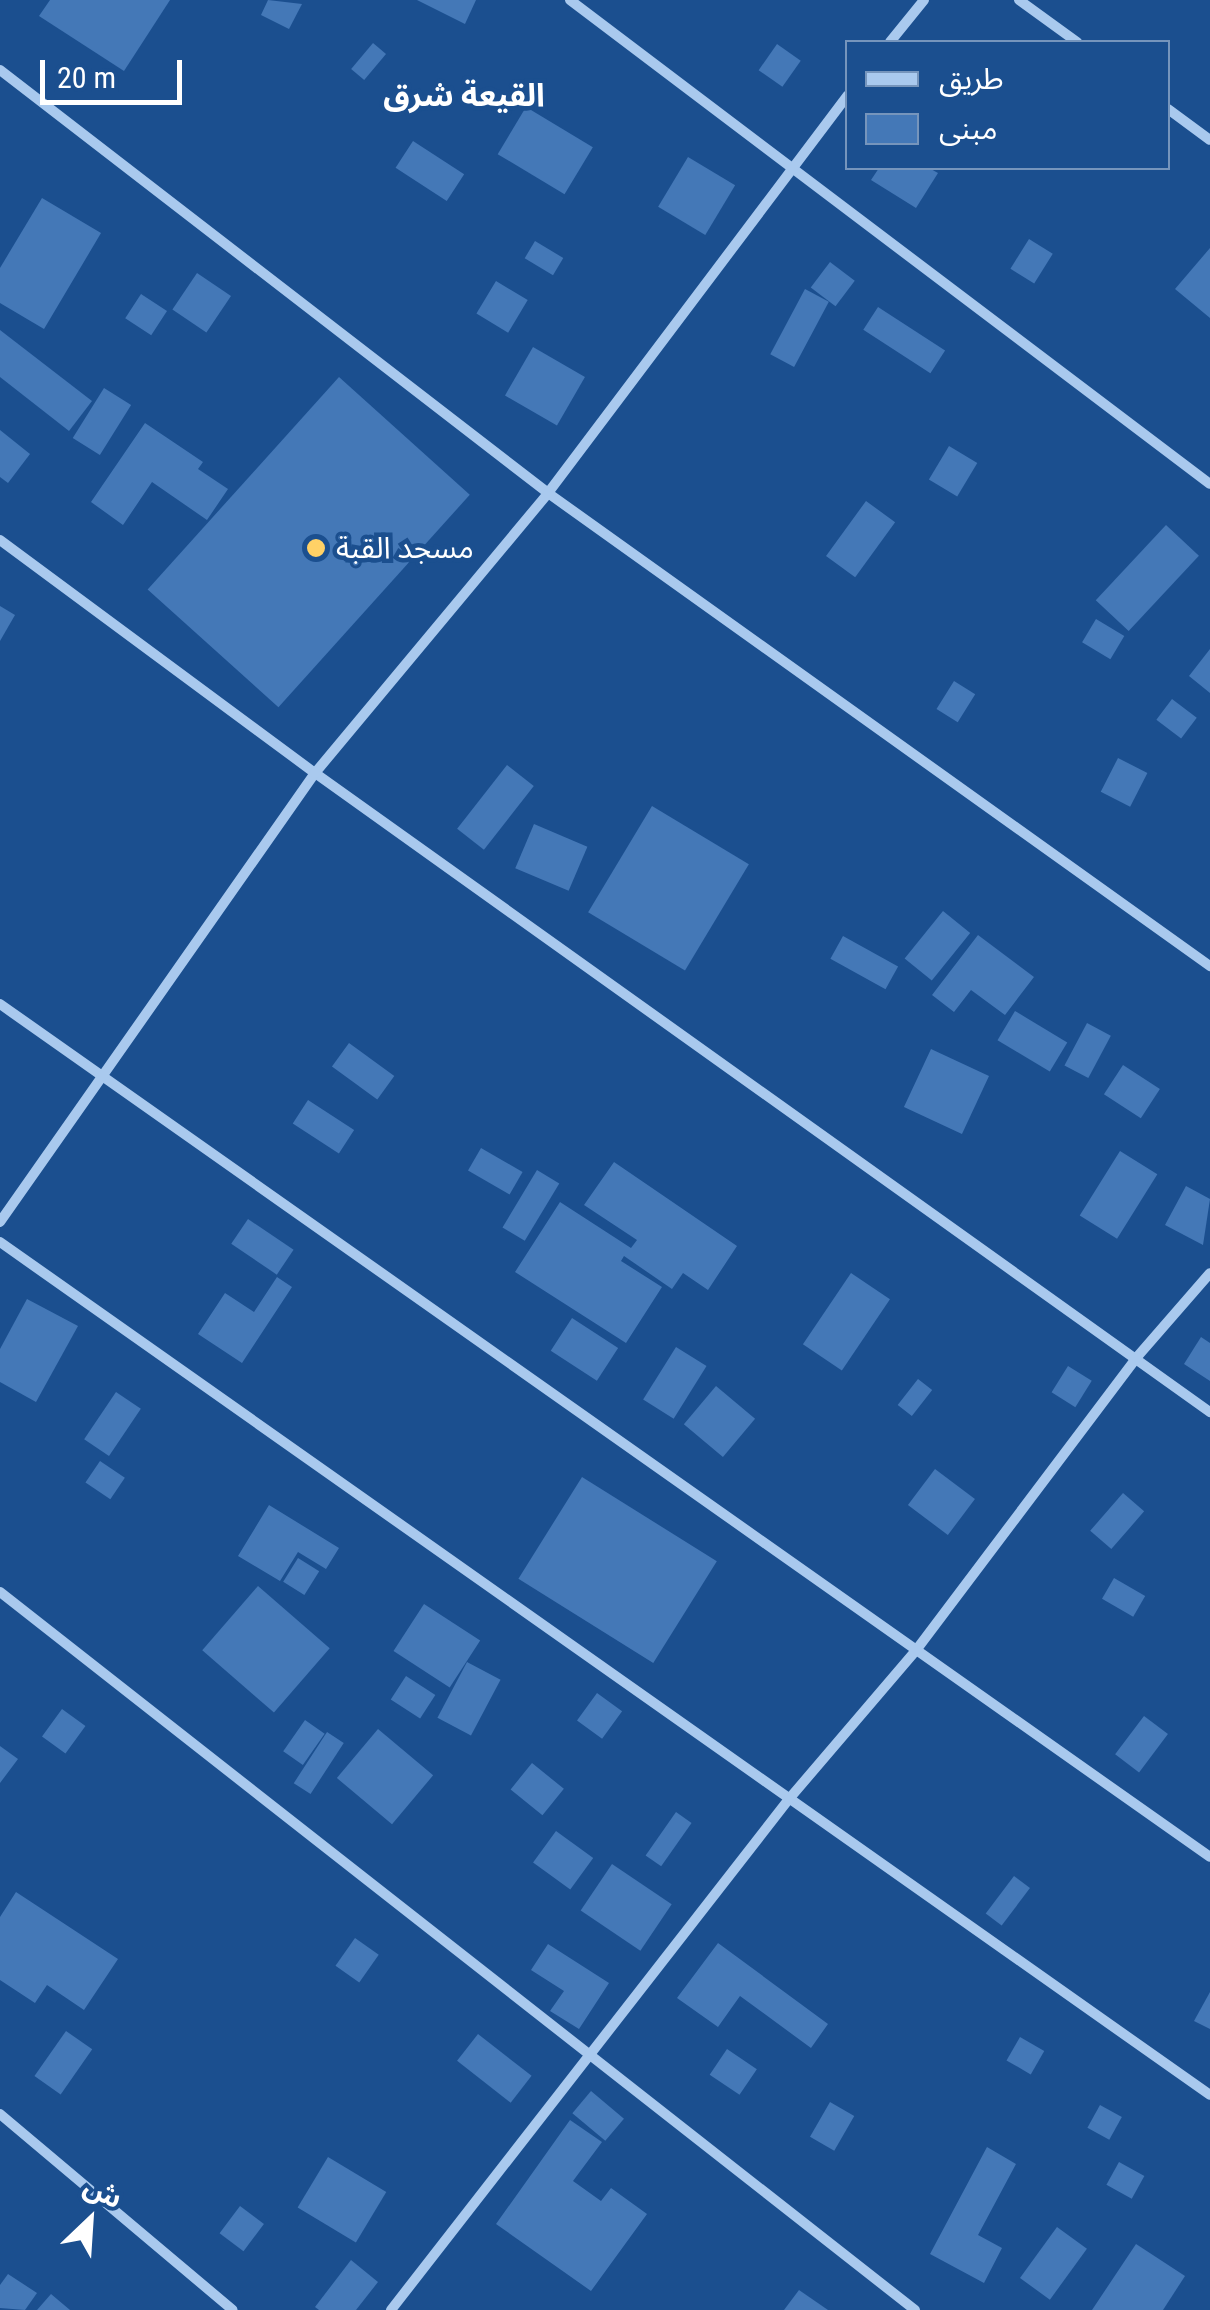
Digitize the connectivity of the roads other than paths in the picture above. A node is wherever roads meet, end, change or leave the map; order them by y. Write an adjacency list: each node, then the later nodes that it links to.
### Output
1 (570, 0): 10 (street)
2 (924, 0): 4 (street)
3 (1019, 0): 5 (street)
4 (892, 40)
5 (1074, 40)
6 (0, 70): 12 (street)
7 (845, 100): 10 (street)
8 (1170, 110): 9 (street)
9 (1210, 140)
10 (791, 166): 11 (street); 12 (street)
11 (1210, 484)
12 (548, 492): 14 (street); 15 (street)
13 (0, 540): 14 (street)
14 (315, 773): 17 (street); 21 (street)
15 (1210, 966)
16 (0, 1004): 17 (street)
17 (100, 1080): 18 (street); 24 (street)
18 (0, 1222)
19 (0, 1242): 25 (street)
20 (1210, 1273): 21 (street)
21 (1137, 1357): 22 (street); 24 (street)
22 (1210, 1412)
23 (0, 1592): 27 (street)
24 (916, 1650): 25 (street); 26 (street)
25 (788, 1799): 27 (street); 28 (street)
26 (1210, 1857)
27 (592, 2051): 31 (street); 32 (street)
28 (1210, 2095)
29 (0, 2114): 30 (street)
30 (233, 2310)
31 (391, 2310)
32 (915, 2310)

